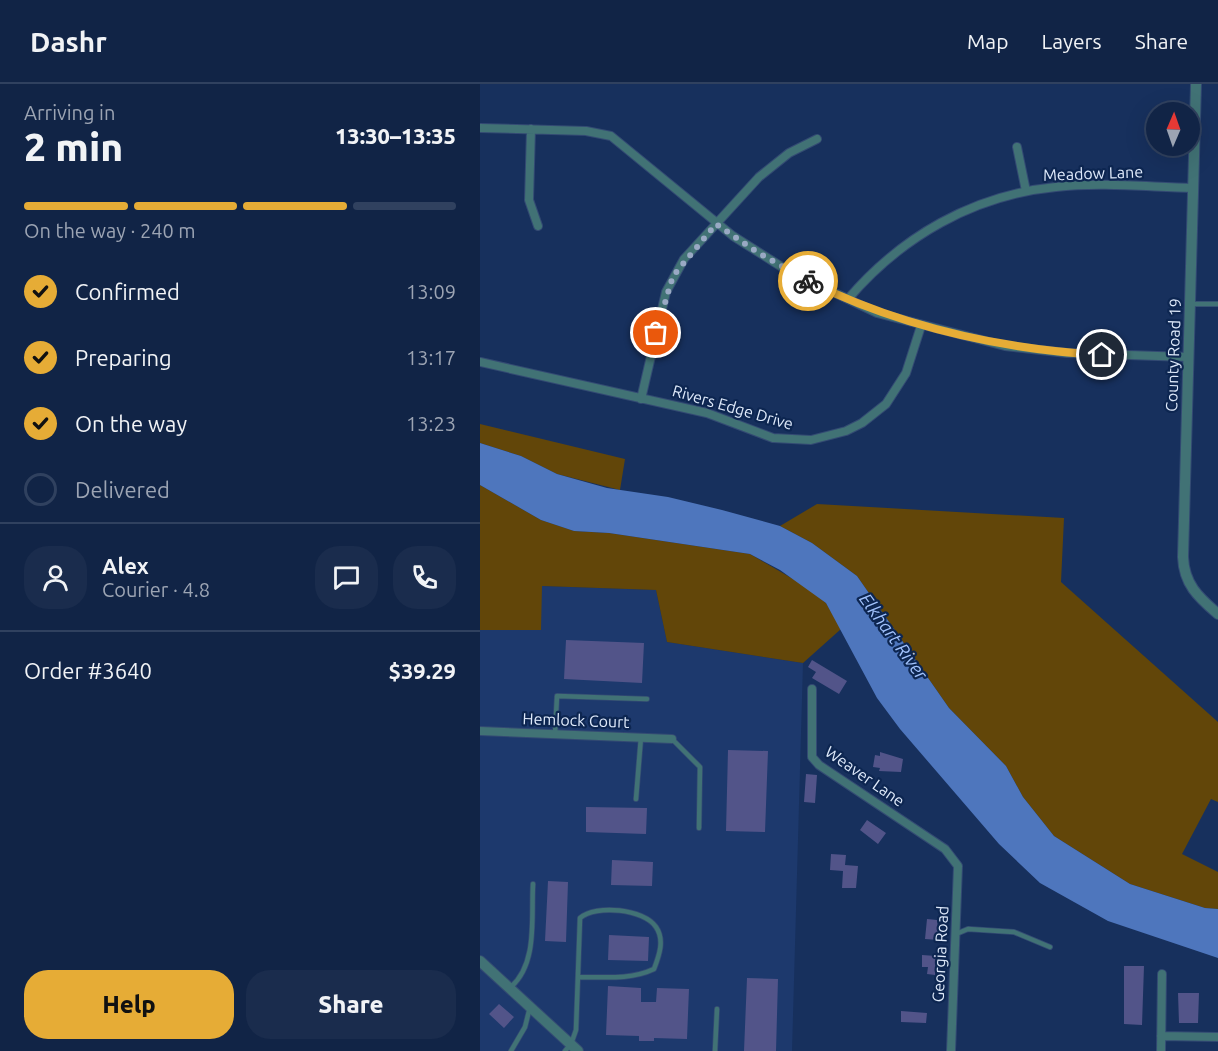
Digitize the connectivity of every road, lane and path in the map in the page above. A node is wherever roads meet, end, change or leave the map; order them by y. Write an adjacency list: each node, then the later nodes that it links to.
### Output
1 (1196, 84): 6 (street, County Road 19)
2 (480, 128): 3 (street)
3 (531, 129): 8 (street); 9 (street)
4 (817, 139): 8 (street)
5 (1017, 147): 7 (street)
6 (1193, 188): 7 (street, Meadow Lane); 11 (street, County Road 19)
7 (1026, 191): 10 (street, Meadow Lane)
8 (716, 224): 10 (street); 16 (street)
9 (538, 226)
10 (848, 299): 13 (street)
11 (1190, 304): 12 (lane); 14 (street, County Road 19)
12 (1218, 304)
13 (921, 326): 14 (street); 16 (street, Rivers Edge Drive)
14 (1188, 357): 17 (street, County Road 19)
15 (480, 362): 16 (street, Rivers Edge Drive)
16 (641, 399)
17 (1218, 614)
18 (812, 689): 26 (street, Weaver Lane)
19 (647, 699): 21 (lane)
20 (480, 731): 21 (street, Hemlock Court)
21 (555, 734): 22 (street, Hemlock Court)
22 (641, 737): 23 (street, Hemlock Court); 24 (lane)
23 (672, 739): 25 (lane)
24 (636, 799)
25 (699, 828)
26 (955, 860): 28 (street, Georgia Road)
27 (534, 884): 33 (lane)
28 (956, 934): 29 (lane); 41 (street, Georgia Road)
29 (1050, 947)
30 (480, 961): 33 (street)
31 (1162, 974): 36 (street)
32 (578, 977): 32 (lane); 38 (lane)
33 (511, 987): 34 (street)
34 (530, 1005): 38 (street); 39 (lane)
35 (717, 1009): 40 (lane)
36 (1161, 1036): 37 (street); 42 (street)
37 (1218, 1037)
38 (572, 1049)
39 (511, 1051)
40 (715, 1051)
41 (951, 1051)
42 (1161, 1051)

